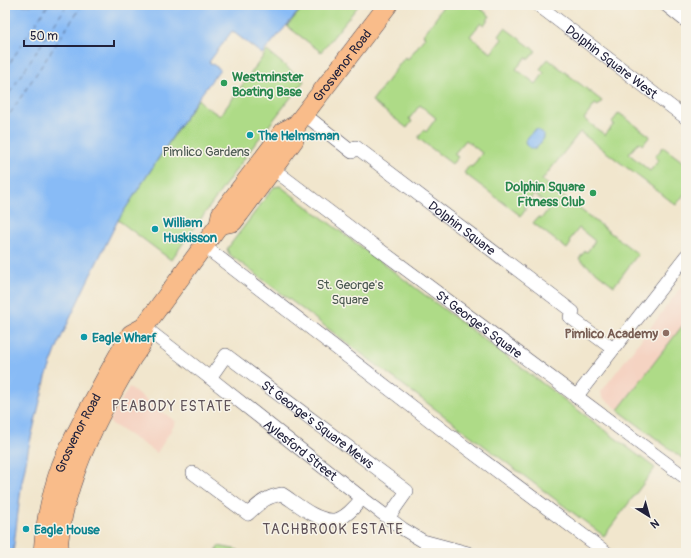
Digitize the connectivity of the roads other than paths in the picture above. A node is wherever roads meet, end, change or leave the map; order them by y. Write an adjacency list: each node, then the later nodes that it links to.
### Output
1 (388, 5): 4 (highway, Grosvenor Road)
2 (538, 5): 3 (street, Dolphin Square West)
3 (686, 118)
4 (300, 120): 5 (highway, Grosvenor Road); 6 (highway, Grosvenor Road); 10 (street, Dolphin Square)
5 (273, 169): 6 (highway, Grosvenor Road); 12 (street, St George's Square)
6 (220, 225): 7 (highway, Grosvenor Road)
7 (204, 246): 9 (highway, Grosvenor Road); 20 (street)
8 (686, 256): 10 (street)
9 (144, 327): 11 (street, Aylesford Street); 17 (highway, Grosvenor Road); 18 (highway, Grosvenor Road)
10 (613, 349): 12 (street)
11 (210, 378): 15 (street, Aylesford Street); 16 (street, St George's Square Mews)
12 (576, 397): 14 (street, St George's Square)
13 (193, 473): 15 (street)
14 (686, 478)
15 (362, 498): 16 (street, Aylesford Street)
16 (388, 518): 19 (street, Aylesford Street)
17 (43, 553)
18 (58, 553)
19 (468, 553)
20 (607, 553)

